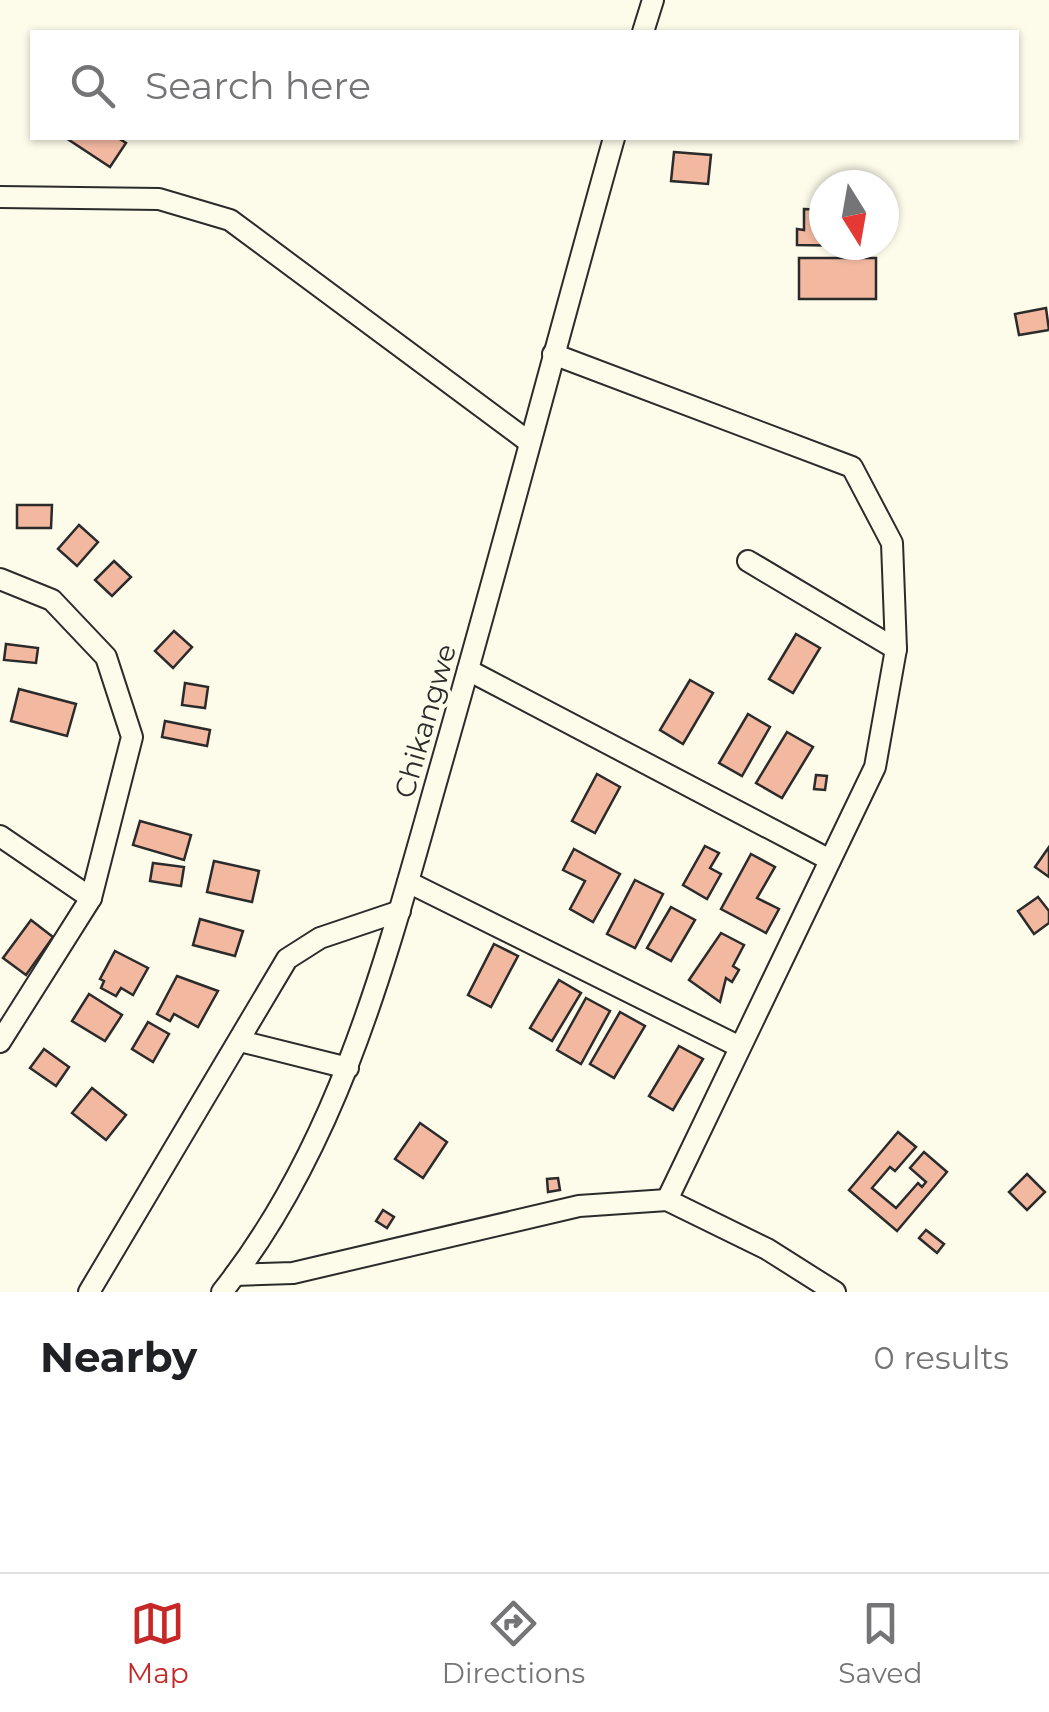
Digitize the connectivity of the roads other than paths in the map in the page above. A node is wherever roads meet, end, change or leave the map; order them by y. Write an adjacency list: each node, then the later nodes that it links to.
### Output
1 (654, 0): 2 (street)
2 (644, 30)
3 (613, 140): 5 (street, Chikangwe)
4 (0, 197): 6 (street)
5 (554, 354): 6 (street, Chikangwe); 9 (street)
6 (529, 442): 10 (street, Chikangwe)
7 (748, 561): 9 (street)
8 (0, 579): 14 (street)
9 (896, 649): 12 (street)
10 (468, 670): 12 (street); 13 (street, Chikangwe)
11 (0, 836): 14 (street)
12 (830, 860): 18 (street)
13 (408, 882): 15 (street, Chikangwe); 18 (street)
14 (91, 898): 17 (street)
15 (400, 912): 16 (street); 19 (street, Chikangwe)
16 (240, 1041): 19 (street); 22 (street)
17 (0, 1042)
18 (740, 1047): 20 (street)
19 (348, 1068): 21 (street, Chikangwe)
20 (667, 1200): 21 (street); 23 (street)
21 (229, 1284)
22 (89, 1292)
23 (835, 1292)

